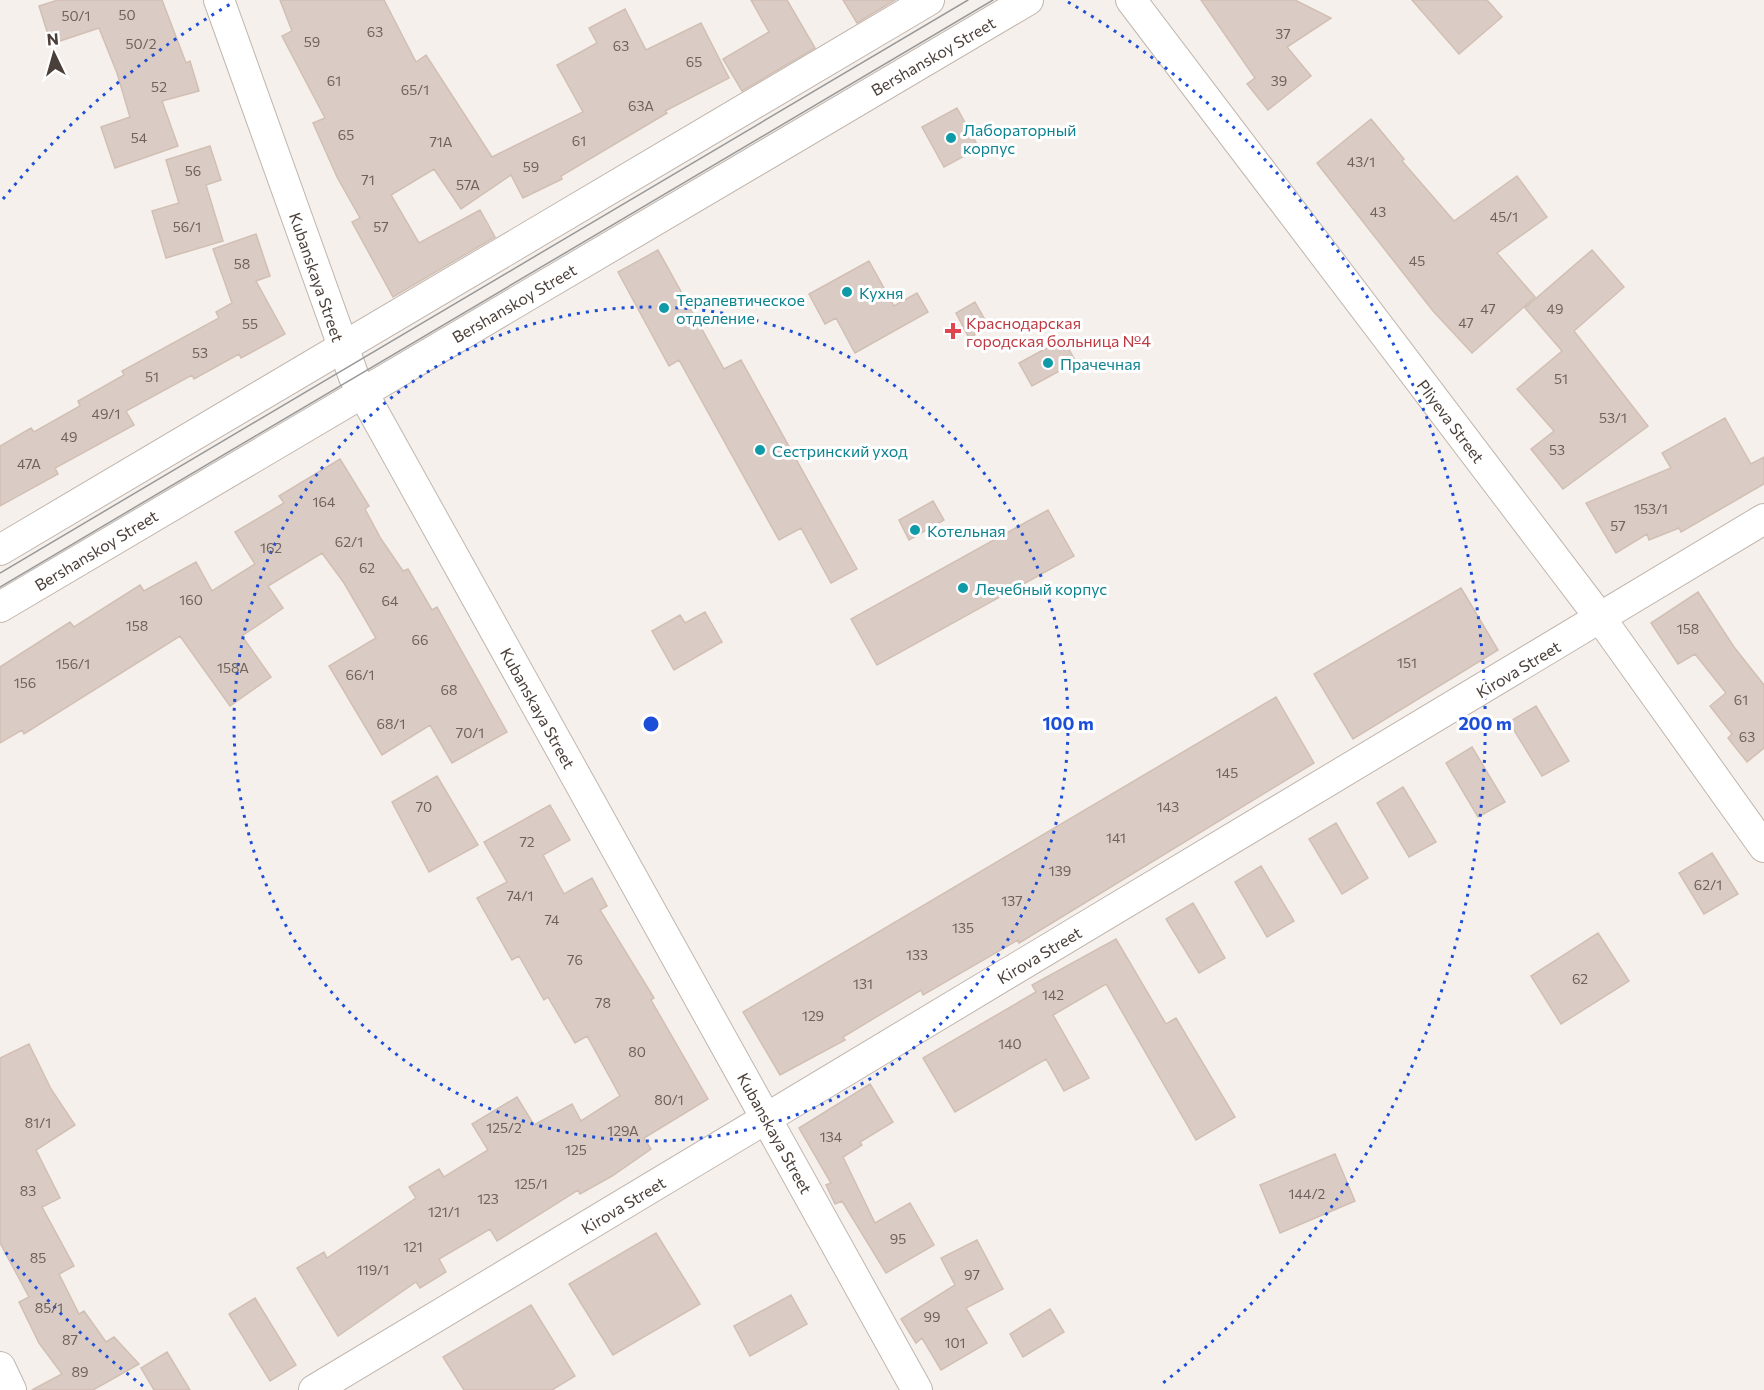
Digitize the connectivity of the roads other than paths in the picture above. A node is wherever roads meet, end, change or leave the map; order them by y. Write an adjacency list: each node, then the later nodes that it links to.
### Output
1 (219, 0): 5 (street, Kubanskaya Street)
2 (929, 0): 5 (street)
3 (1028, 0): 6 (street, Bershanskoy Street)
4 (1131, 0): 10 (street, Pliyeva Street)
5 (341, 347): 6 (street, Kubanskaya Street); 8 (street)
6 (362, 392): 9 (street, Bershanskoy Street); 12 (street, Kubanskaya Street)
7 (1764, 519): 10 (street, Kirova Street)
8 (0, 550)
9 (0, 607)
10 (1601, 619): 11 (street, Pliyeva Street); 12 (street, Kirova Street)
11 (1764, 847)
12 (767, 1118): 15 (street, Kirova Street); 16 (street, Kubanskaya Street)
13 (0, 1366): 14 (street)
14 (11, 1390)
15 (314, 1390)
16 (917, 1390)

